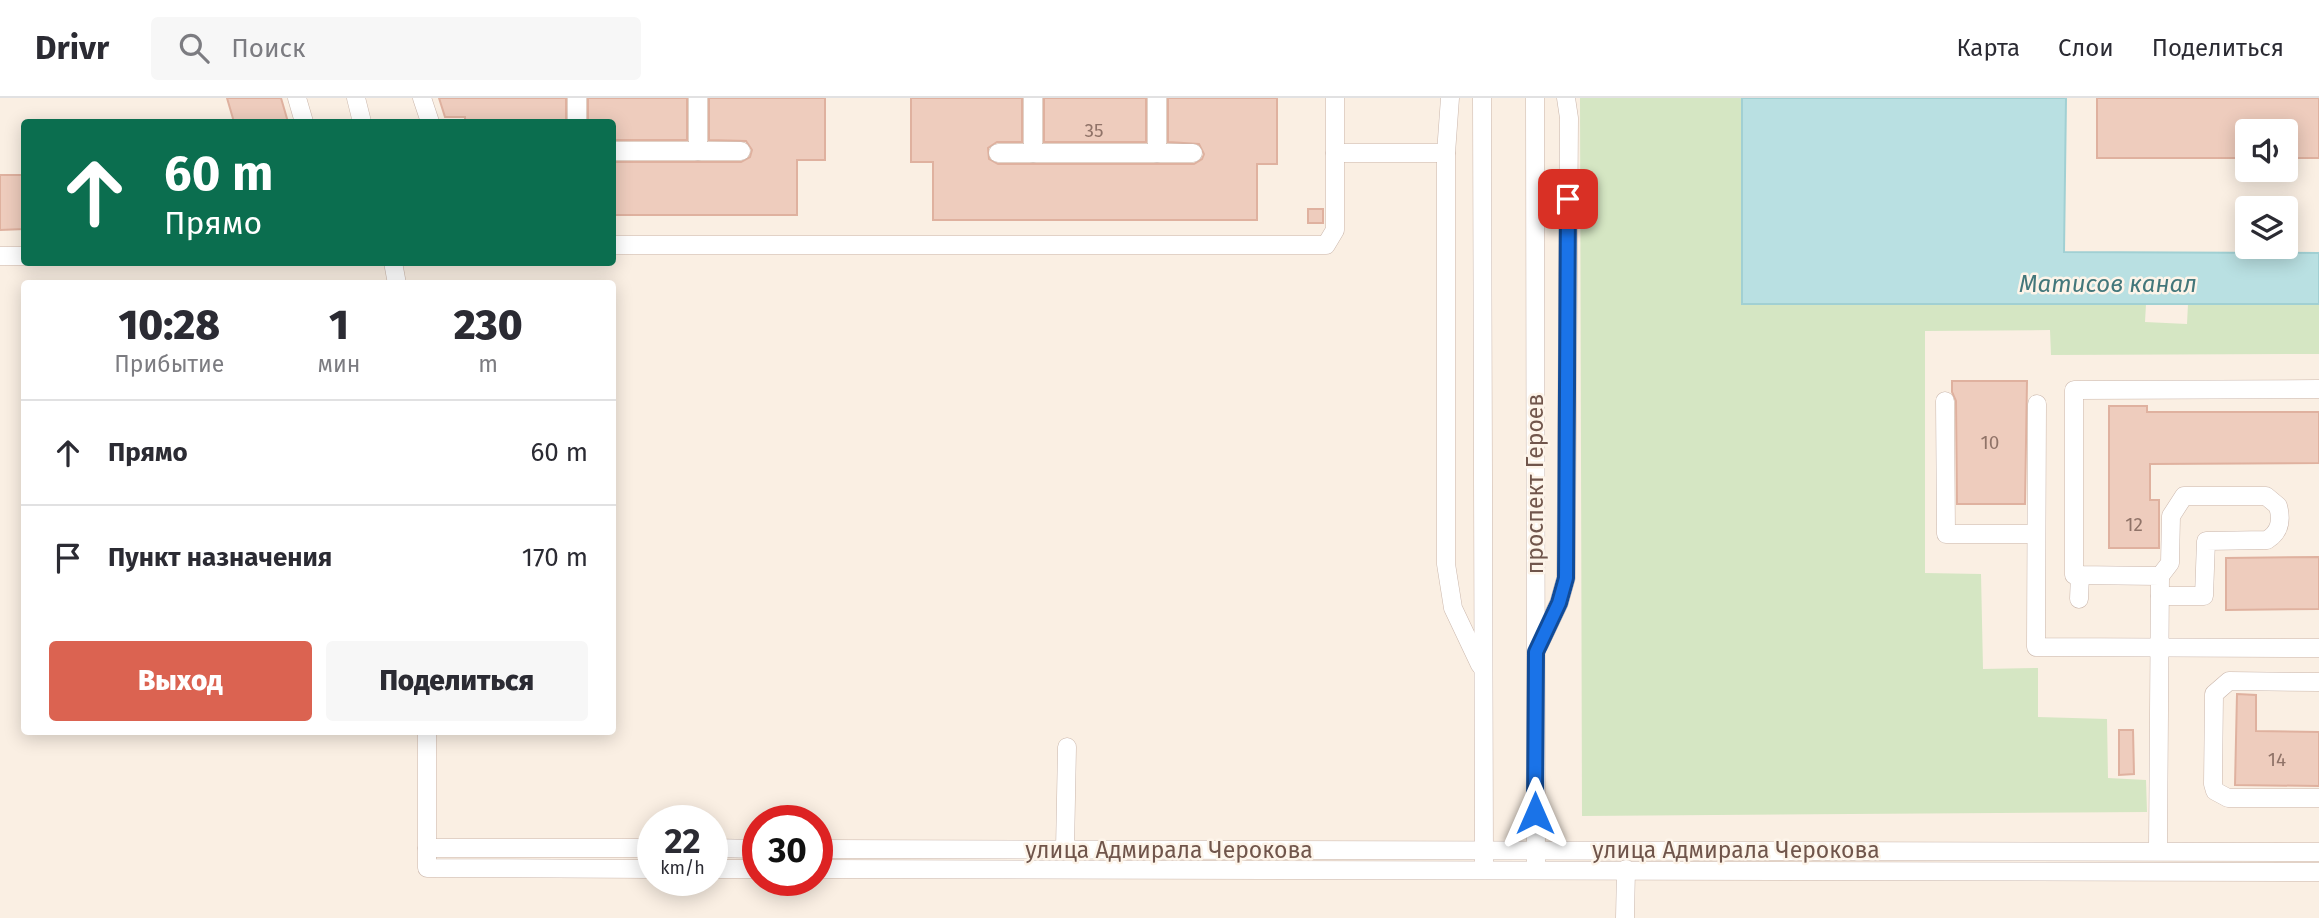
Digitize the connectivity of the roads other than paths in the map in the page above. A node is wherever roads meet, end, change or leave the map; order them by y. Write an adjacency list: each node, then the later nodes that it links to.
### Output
1 (297, 98): 13 (street)
2 (356, 98): 14 (street)
3 (422, 98): 15 (street)
4 (577, 98): 16 (street)
5 (698, 98): 18 (street)
6 (1033, 98): 21 (street)
7 (1157, 98): 22 (street)
8 (1335, 98): 24 (street)
9 (1450, 98): 25 (street)
10 (1482, 98): 41 (street)
11 (1535, 98): 40 (street, проспект Героев)
12 (1566, 98): 40 (street)
13 (303, 119)
14 (361, 119)
15 (429, 119)
16 (577, 119)
17 (616, 151): 18 (street)
18 (698, 151): 19 (street)
19 (741, 151)
20 (998, 153): 21 (street)
21 (1033, 153): 22 (street)
22 (1157, 153): 23 (street)
23 (1193, 153)
24 (1335, 153): 25 (street); 26 (street)
25 (1446, 153): 41 (street)
26 (616, 245)
27 (0, 256): 28 (street)
28 (21, 256)
29 (2319, 389): 33 (street)
30 (1945, 401): 32 (street)
31 (2037, 404): 32 (street)
32 (2036, 534): 37 (street)
33 (2080, 575): 34 (street); 36 (street)
34 (2160, 576): 35 (street); 35 (street)
35 (2160, 596): 37 (street)
36 (2079, 599)
37 (2160, 648): 38 (street); 51 (street)
38 (2241, 648): 39 (street); 42 (street)
39 (2319, 648)
40 (1536, 652): 52 (street, проспект Героев)
41 (1483, 671): 54 (street)
42 (2241, 681): 43 (street); 46 (street)
43 (2319, 682)
44 (427, 735): 47 (street)
45 (1067, 747): 50 (street)
46 (2319, 798)
47 (427, 848): 48 (street); 55 (street)
48 (637, 848)
49 (833, 849): 50 (street, улица Адмирала Черокова)
50 (1065, 849): 54 (street, улица Адмирала Черокова)
51 (2158, 849): 52 (street, улица Адмирала Черокова); 53 (street, улица Адмирала Черокова)
52 (1536, 851): 54 (street, улица Адмирала Черокова); 57 (street, проспект Героев)
53 (2319, 852)
54 (1484, 860): 56 (street, улица Адмирала Черокова); 57 (street, улица Адмирала Черокова)
55 (637, 869)
56 (833, 869)
57 (1536, 869): 58 (street, улица Адмирала Черокова)
58 (1626, 869): 59 (street, улица Адмирала Черокова); 60 (street)
59 (2319, 872)
60 (1625, 918)

